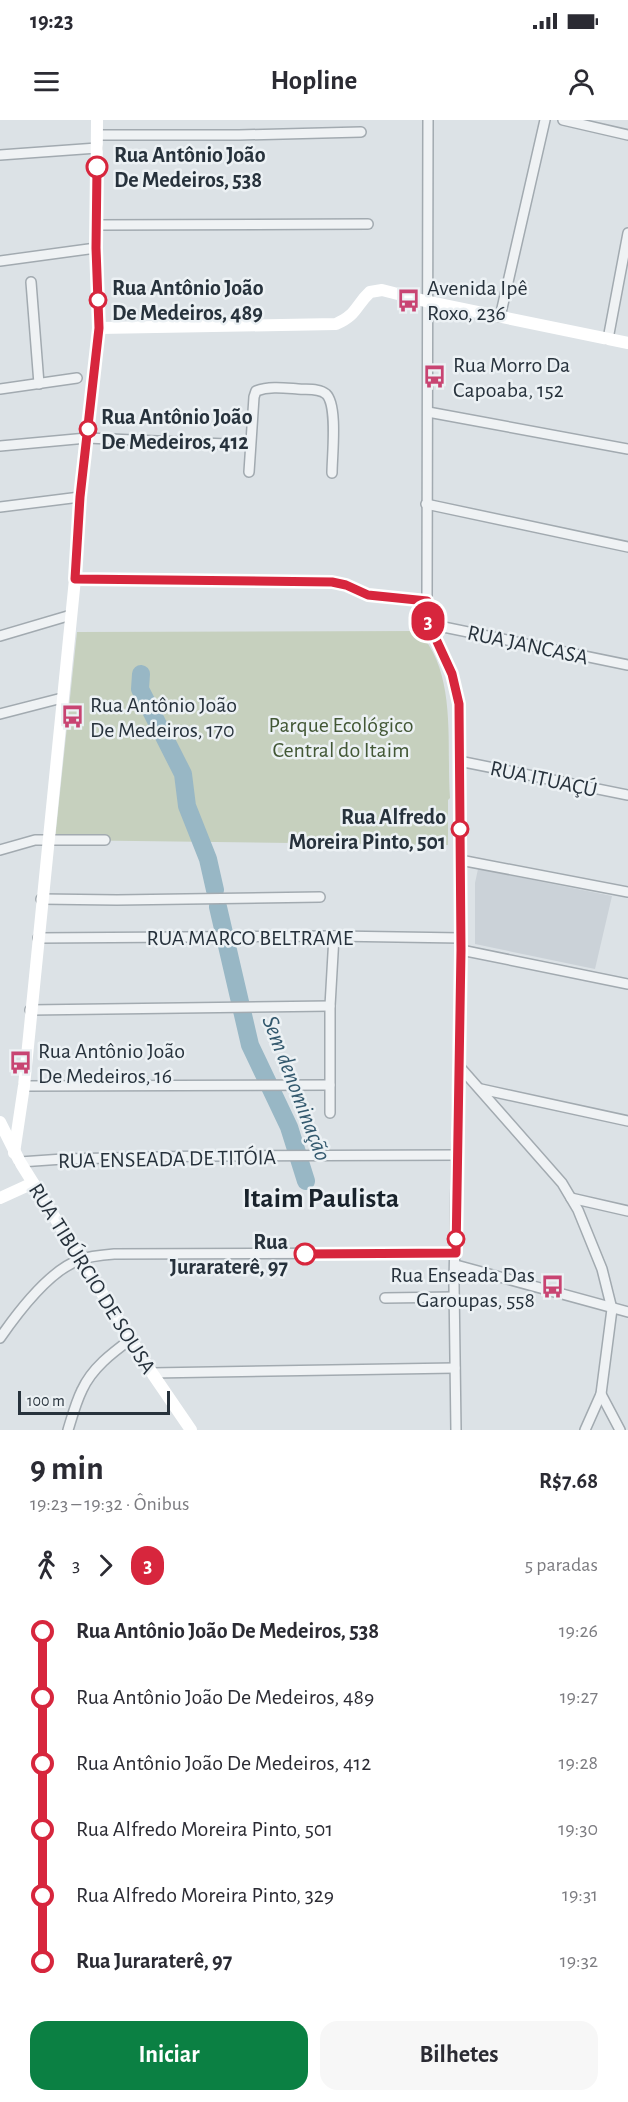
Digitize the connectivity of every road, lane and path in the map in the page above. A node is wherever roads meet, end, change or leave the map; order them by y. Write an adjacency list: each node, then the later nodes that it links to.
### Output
1 (97, 120): 7 (street)
2 (428, 120): 15 (street)
3 (545, 120): 16 (street)
4 (563, 120): 6 (street)
5 (361, 132): 7 (street)
6 (628, 135)
7 (97, 142): 8 (street); 10 (street)
8 (0, 155)
9 (368, 224): 10 (street)
10 (96, 225): 12 (street)
11 (628, 232): 18 (street)
12 (96, 248): 13 (street); 17 (street)
13 (0, 261)
14 (31, 282): 21 (street)
15 (429, 302): 16 (street); 17 (street); 23 (street)
16 (500, 317): 18 (street)
17 (99, 328): 20 (street)
18 (608, 339): 19 (street)
19 (628, 343)
20 (84, 377): 21 (street); 24 (street)
21 (39, 384): 22 (street)
22 (0, 389)
23 (428, 412): 27 (street); 31 (street)
24 (87, 438): 25 (street); 26 (street); 30 (street)
25 (250, 445): 28 (street); 29 (street)
26 (0, 446)
27 (628, 449)
28 (249, 472)
29 (332, 473)
30 (80, 497): 32 (street); 34 (street)
31 (426, 504): 33 (street); 35 (street)
32 (0, 507)
33 (628, 547)
34 (75, 579): 35 (street); 36 (street)
35 (427, 601): 37 (street)
36 (71, 615): 38 (street); 40 (street)
37 (429, 624): 39 (street, RUA JANCASA); 42 (street)
38 (0, 636)
39 (628, 665)
40 (62, 698): 41 (street); 44 (street)
41 (0, 714)
42 (459, 760): 43 (street, RUA ITUAÇÚ); 47 (street)
43 (628, 795)
44 (48, 840): 45 (street); 46 (street); 50 (street)
45 (105, 840)
46 (0, 850)
47 (460, 860): 48 (street); 53 (street)
48 (628, 892)
49 (320, 897): 50 (street)
50 (41, 899): 52 (street)
51 (334, 936): 52 (street, RUA MARCO BELTRAME); 53 (street, RUA MARCO BELTRAME); 56 (street)
52 (38, 938): 57 (street)
53 (461, 938): 54 (street)
54 (461, 950): 55 (street); 58 (street)
55 (628, 984)
56 (330, 1006): 57 (street); 59 (street)
57 (30, 1010): 60 (street)
58 (459, 1066): 61 (street); 65 (street)
59 (330, 1085): 60 (street); 62 (street)
60 (24, 1086): 66 (street)
61 (481, 1089): 63 (street); 69 (street)
62 (330, 1113)
63 (628, 1121)
64 (0, 1122): 66 (street, RUA TIBÚRCIO DE SOUSA)
65 (458, 1155): 66 (street, RUA ENSEADA DE TITÓIA); 71 (street)
66 (17, 1158): 67 (street, RUA TIBÚRCIO DE SOUSA)
67 (33, 1183): 68 (street); 72 (street, RUA TIBÚRCIO DE SOUSA)
68 (0, 1198)
69 (571, 1198): 70 (street); 76 (street)
70 (628, 1211)
71 (456, 1253): 72 (street); 73 (street)
72 (81, 1259): 78 (street); 79 (street, RUA TIBÚRCIO DE SOUSA)
73 (456, 1265): 74 (street); 76 (street)
74 (455, 1297): 75 (street); 80 (street)
75 (385, 1298)
76 (612, 1309): 77 (street); 82 (street)
77 (628, 1312)
78 (0, 1338)
79 (131, 1339): 81 (street, RUA TIBÚRCIO DE SOUSA); 83 (street)
80 (455, 1368): 81 (street); 85 (street)
81 (152, 1372): 84 (street, RUA TIBÚRCIO DE SOUSA)
82 (602, 1394): 86 (street); 87 (street)
83 (68, 1430)
84 (191, 1430)
85 (456, 1430)
86 (585, 1430)
87 (620, 1430)

